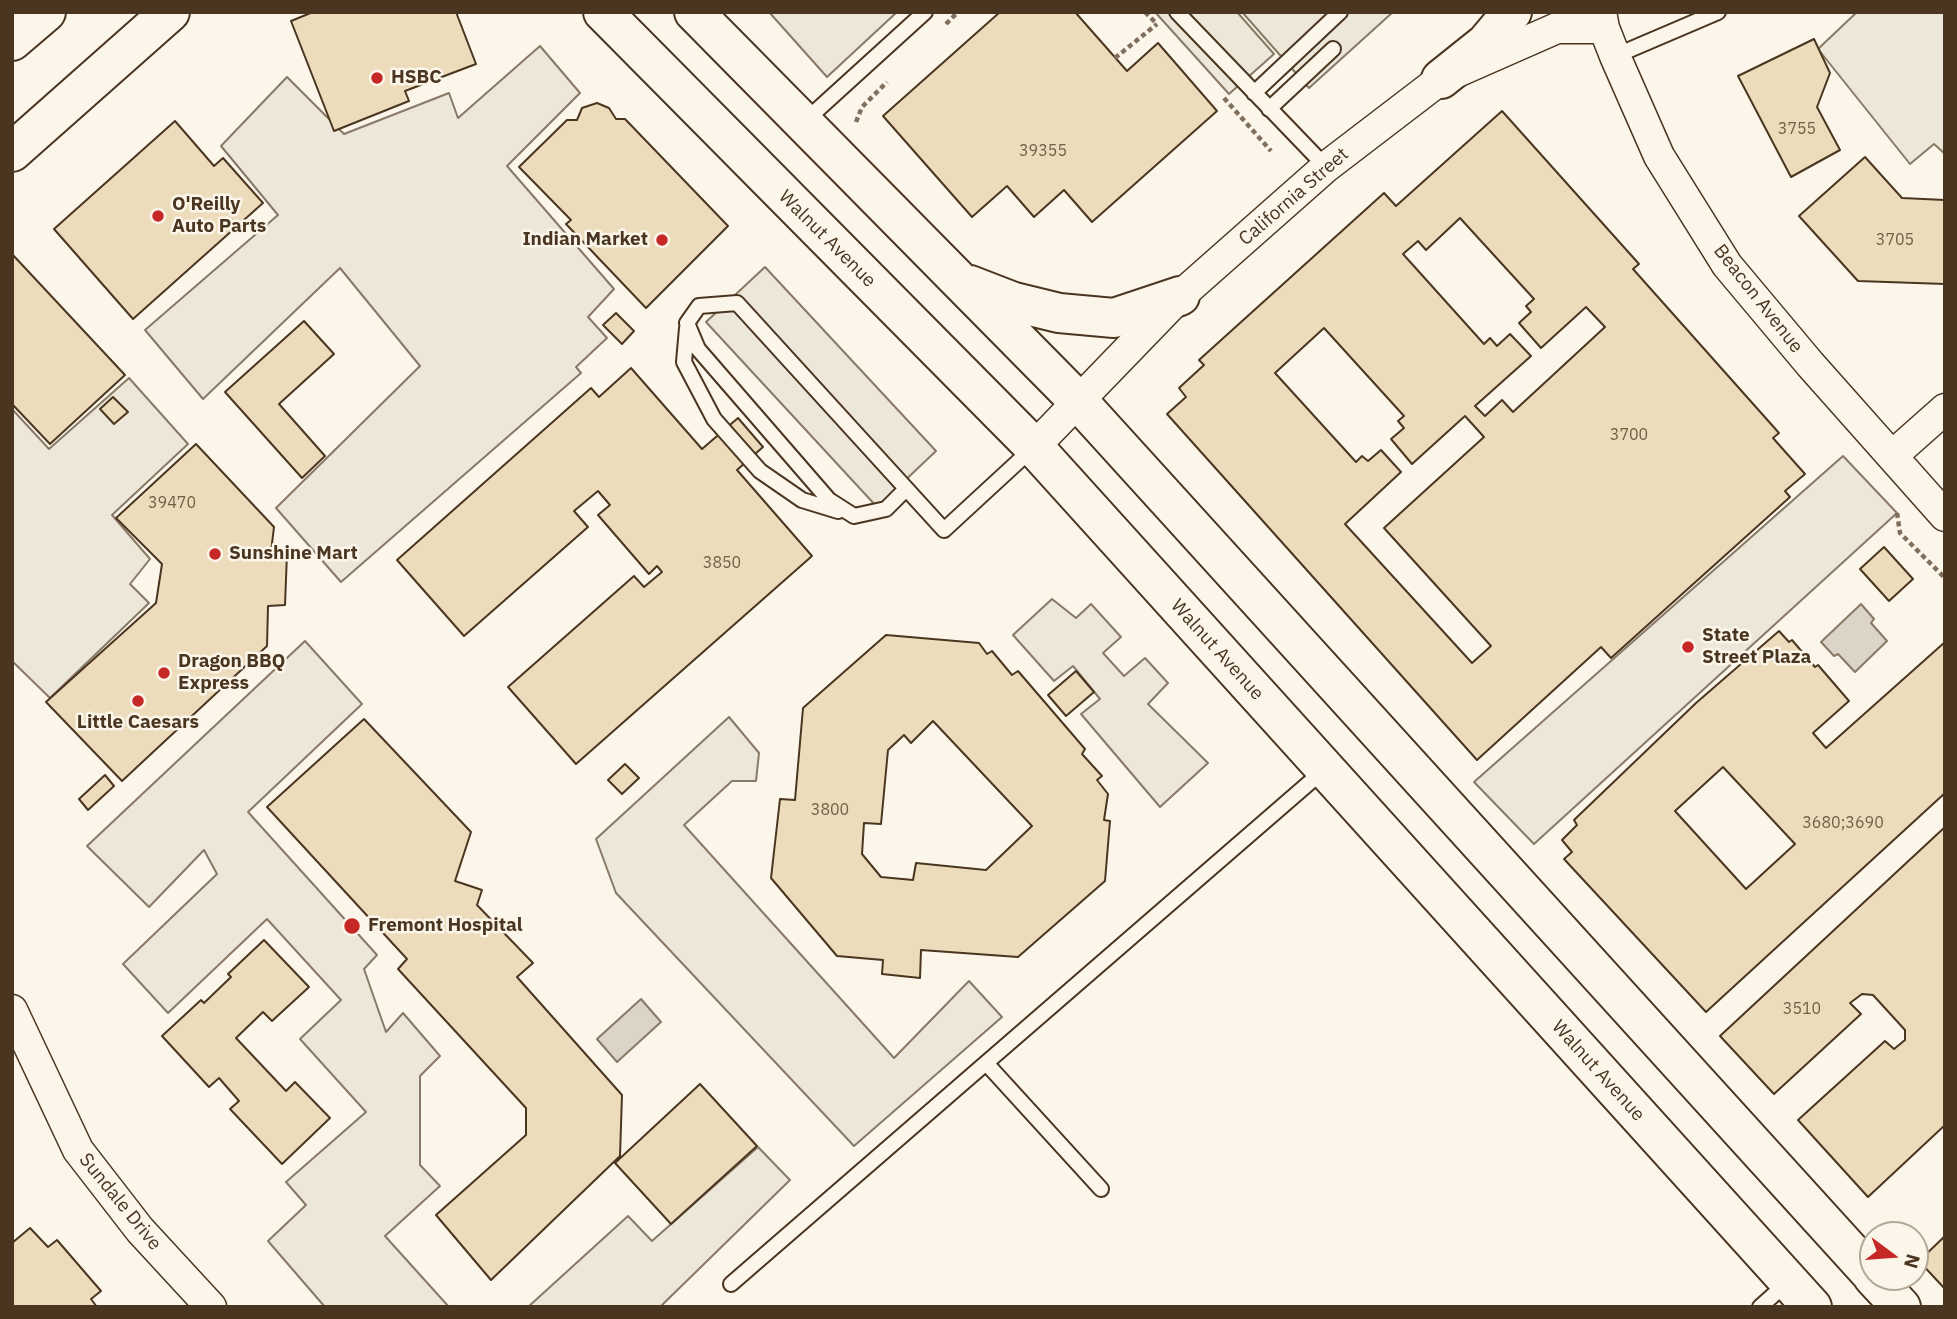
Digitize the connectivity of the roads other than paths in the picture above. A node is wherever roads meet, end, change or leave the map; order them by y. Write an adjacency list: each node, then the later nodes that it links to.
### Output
1 (46, 12): 11 (main road)
2 (170, 12): 18 (main road)
3 (603, 12): 25 (main road, Walnut Avenue)
4 (694, 12): 17 (main road)
5 (925, 12): 17 (lane)
6 (1177, 12): 15 (lane)
7 (1340, 12): 15 (lane)
8 (1512, 12): 14 (main road)
9 (1718, 12): 13 (lane)
10 (1602, 16): 13 (street, Beacon Avenue); 14 (street, California Street)
11 (12, 41)
12 (1333, 49): 16 (lane)
13 (1615, 56): 26 (street, Beacon Avenue)
14 (1441, 79): 19 (street, California Street)
15 (1254, 93): 16 (lane)
16 (1269, 109): 19 (lane)
17 (803, 123): 20 (main road)
18 (12, 152)
19 (1326, 167): 21 (street, California Street)
20 (961, 282): 21 (main road); 23 (main road)
21 (1180, 296): 23 (street, California Street)
22 (687, 323): 27 (lane); 28 (lane); 28 (lane)
23 (1079, 402): 25 (street, California Street); 34 (main road)
24 (1945, 409): 26 (street)
25 (1034, 447): 27 (lane); 30 (main road, Walnut Avenue)
26 (1892, 456): 29 (street, Beacon Avenue)
27 (906, 489): 28 (lane)
28 (854, 516)
29 (1945, 516)
30 (1325, 769): 32 (lane); 37 (main road, Walnut Avenue)
31 (12, 1010): 38 (street, Sundale Drive)
32 (986, 1063): 33 (lane); 35 (lane)
33 (1101, 1189)
34 (1859, 1262)
35 (732, 1284)
36 (1886, 1291): 40 (main road)
37 (1800, 1294): 39 (lane)
38 (211, 1307)
39 (1760, 1307)
40 (1900, 1307)

